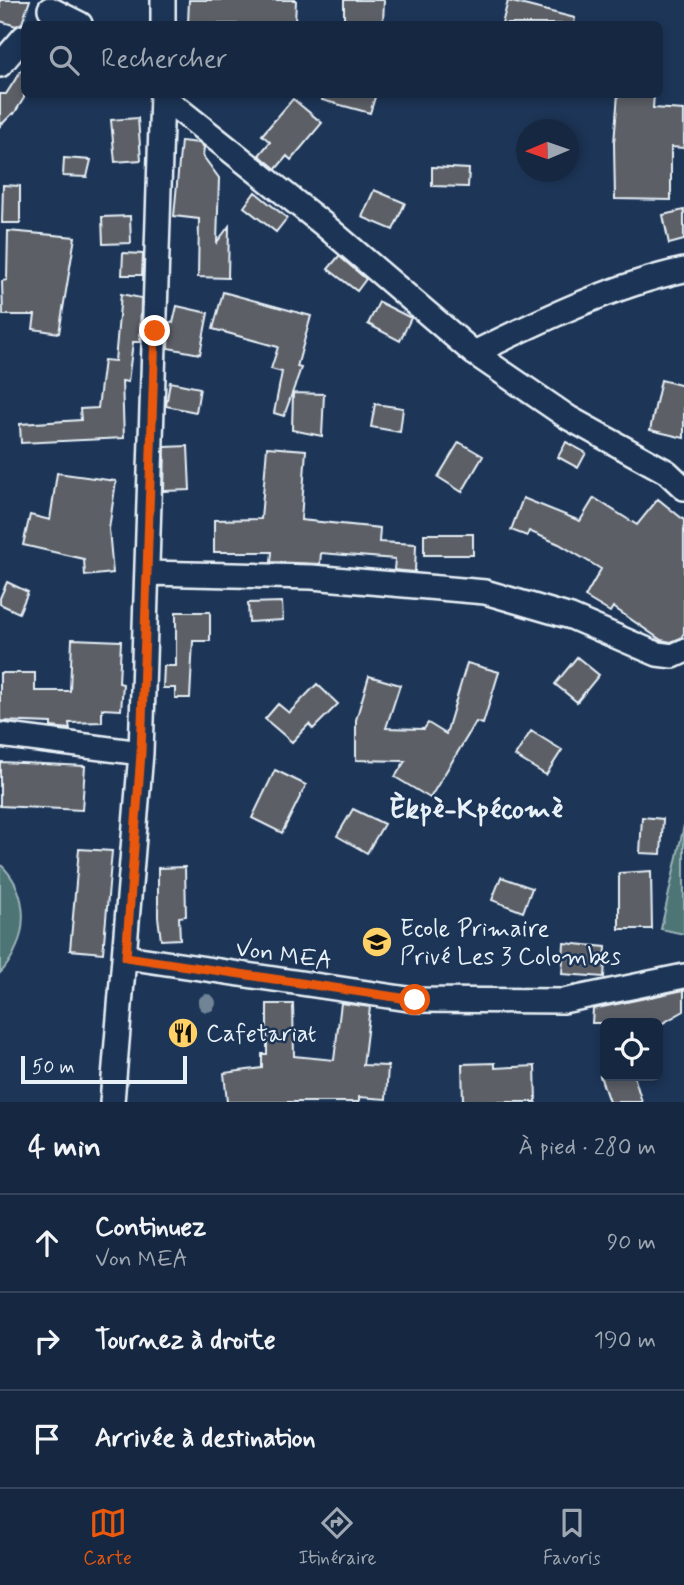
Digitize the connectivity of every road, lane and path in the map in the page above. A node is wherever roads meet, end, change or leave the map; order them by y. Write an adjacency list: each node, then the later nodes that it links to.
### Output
1 (163, 0): 4 (street)
2 (45, 11): 3 (street)
3 (72, 21)
4 (163, 21)
5 (21, 40): 6 (street)
6 (0, 65)
7 (162, 98): 12 (street)
8 (166, 98): 10 (street)
9 (684, 270): 10 (street)
10 (474, 353): 11 (street)
11 (684, 488)
12 (148, 573): 13 (street); 15 (street)
13 (684, 651)
14 (0, 735): 15 (street)
15 (141, 753): 16 (street)
16 (126, 957): 17 (street, Von MEA); 18 (street)
17 (684, 976)
18 (112, 1102)

